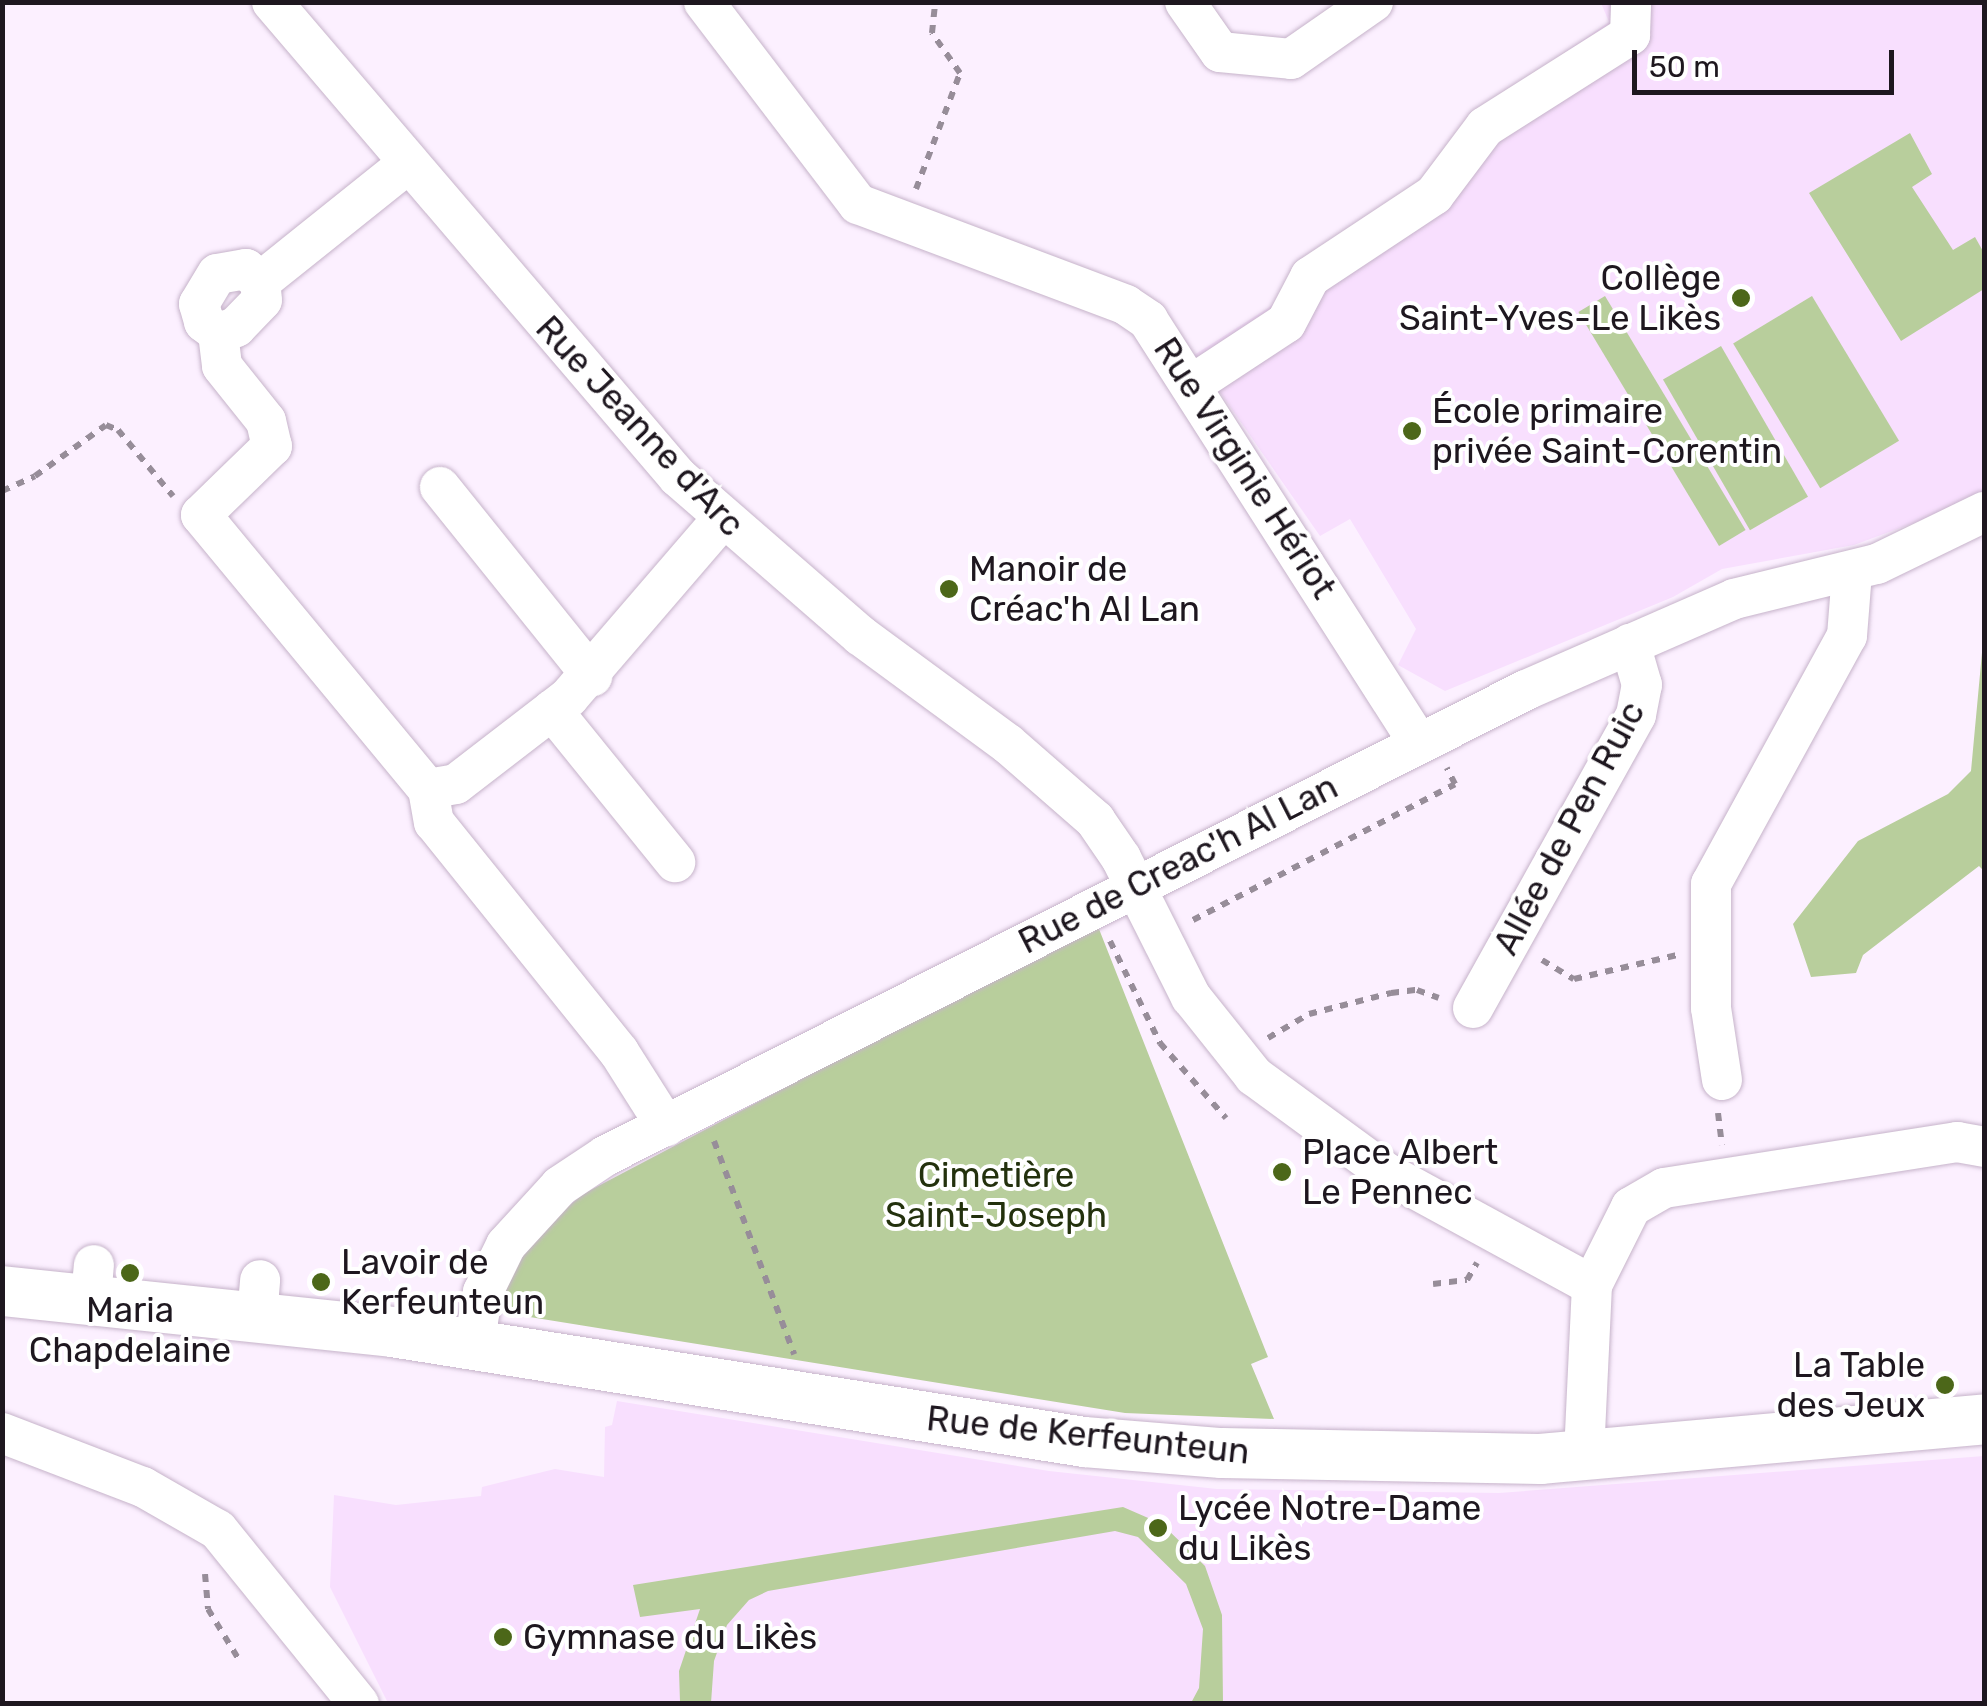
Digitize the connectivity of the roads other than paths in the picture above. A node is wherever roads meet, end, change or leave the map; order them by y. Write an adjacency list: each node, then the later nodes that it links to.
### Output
1 (272, 2): 6 (street, Rue Jeanne d'Arc)
2 (704, 2): 7 (street, Rue Virginie Hériot)
3 (1185, 2): 4 (street)
4 (1373, 2)
5 (1632, 2): 7 (street)
6 (406, 165): 10 (street, Rue Jeanne d'Arc); 16 (street)
7 (1193, 384): 15 (street, Rue Virginie Hériot)
8 (440, 487): 13 (street)
9 (1984, 512): 11 (street, Rue de Creac'h Al Lan)
10 (722, 519): 13 (street); 18 (street, Rue Jeanne d'Arc)
11 (1852, 573): 12 (street, Rue de Creac'h Al Lan); 20 (street)
12 (1630, 644): 15 (street, Rue de Creac'h Al Lan); 19 (street, Allée de Pen Ruic)
13 (592, 676): 14 (street)
14 (552, 710): 16 (street); 17 (street)
15 (1425, 738): 18 (street, Rue de Creac'h Al Lan)
16 (428, 789): 21 (street)
17 (675, 862)
18 (1136, 886): 21 (street, Rue de Creac'h Al Lan); 23 (street, Rue Jeanne d'Arc)
19 (1473, 1008)
20 (1719, 1090)
21 (666, 1126): 25 (street, Rue de Creac'h Al Lan)
22 (1984, 1147): 23 (street)
23 (1592, 1285): 30 (street)
24 (2, 1291): 25 (main road, Rue de Kerfeunteun)
25 (474, 1344): 30 (main road, Rue de Kerfeunteun)
26 (1984, 1419): 27 (main road, Rue de Kerfeunteun)
27 (1928, 1429): 29 (main road); 30 (main road, Rue de Kerfeunteun)
28 (2, 1432): 31 (street)
29 (1984, 1436)
30 (1584, 1457)
31 (359, 1704)

